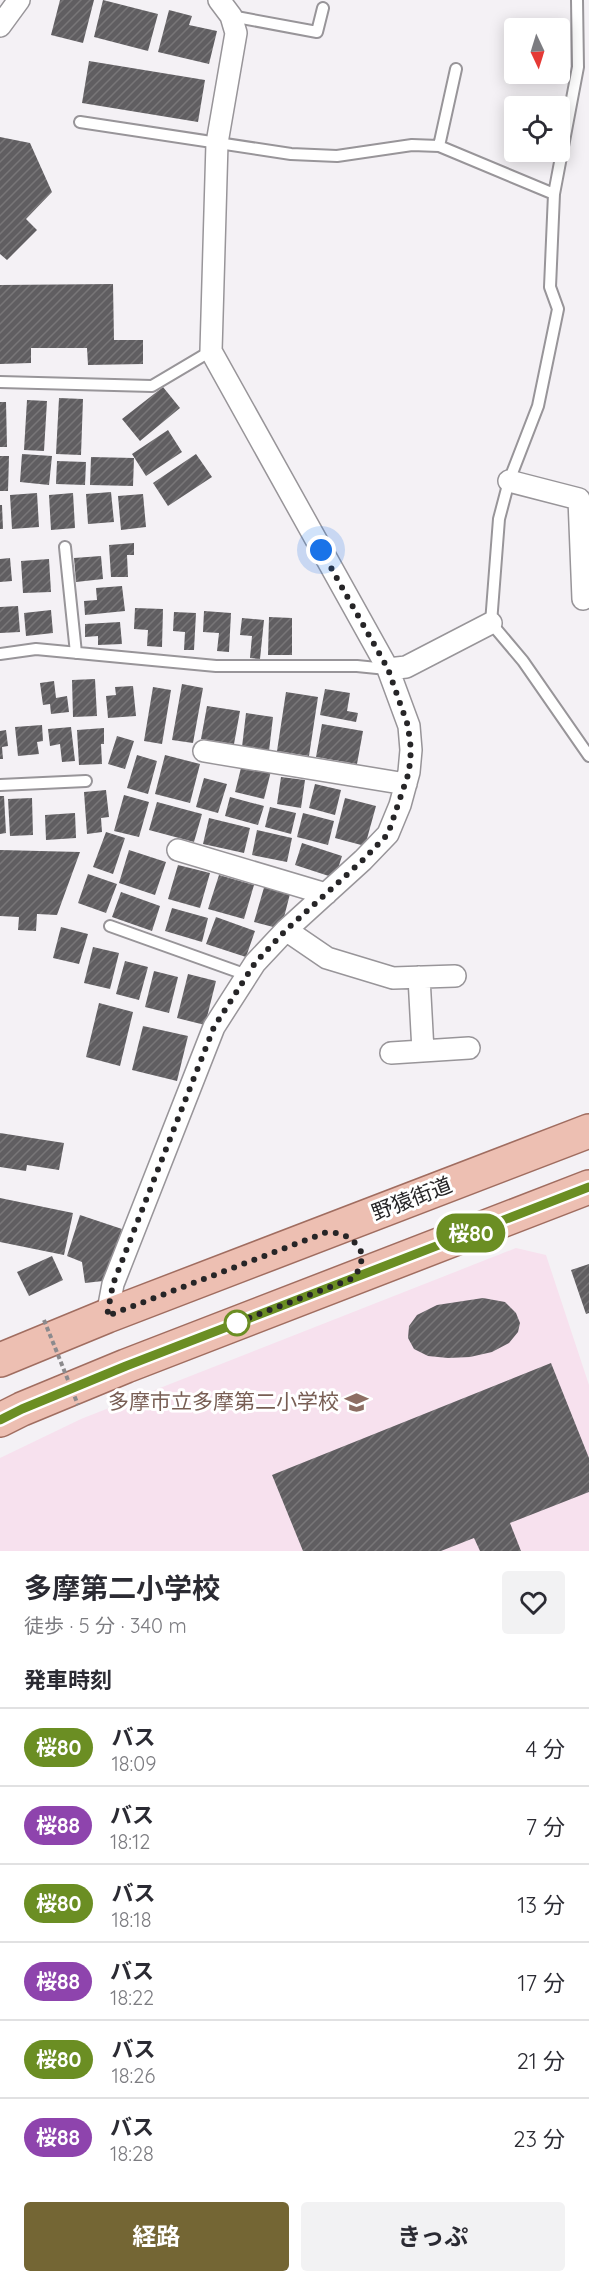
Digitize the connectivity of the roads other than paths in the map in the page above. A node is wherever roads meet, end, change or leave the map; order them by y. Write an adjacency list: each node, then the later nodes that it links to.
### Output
1 (19, 0): 5 (street)
2 (577, 0): 10 (lane)
3 (225, 8): 4 (lane); 8 (street)
4 (323, 8)
5 (0, 26)
6 (456, 69): 9 (lane)
7 (80, 122): 8 (lane)
8 (218, 142): 9 (lane); 11 (street)
9 (439, 146): 10 (lane)
10 (554, 194): 13 (lane)
11 (210, 351): 12 (lane); 19 (street)
12 (0, 382)
13 (509, 481): 15 (street); 16 (lane)
14 (65, 547): 17 (lane)
15 (583, 598)
16 (491, 623): 19 (street); 21 (lane)
17 (76, 652): 18 (lane); 19 (lane)
18 (0, 654)
19 (388, 669): 23 (street)
20 (204, 751): 23 (street)
21 (589, 756)
22 (86, 781): 24 (lane)
23 (406, 784): 26 (street)
24 (0, 785)
25 (178, 850): 26 (street)
26 (326, 894): 28 (street)
27 (110, 926): 29 (lane)
28 (286, 930): 29 (street); 31 (street)
29 (247, 975): 39 (street)
30 (455, 976): 31 (street)
31 (419, 977): 33 (street)
32 (470, 1048): 33 (street)
33 (423, 1051): 34 (street)
34 (391, 1053)
35 (589, 1131): 37 (main road, 野猿街道)
36 (589, 1187): 38 (main road)
37 (327, 1232): 38 (main road); 39 (main road, 野猿街道)
38 (351, 1279): 41 (main road)
39 (107, 1316): 40 (main road, 野猿街道)
40 (0, 1360)
41 (0, 1420)

